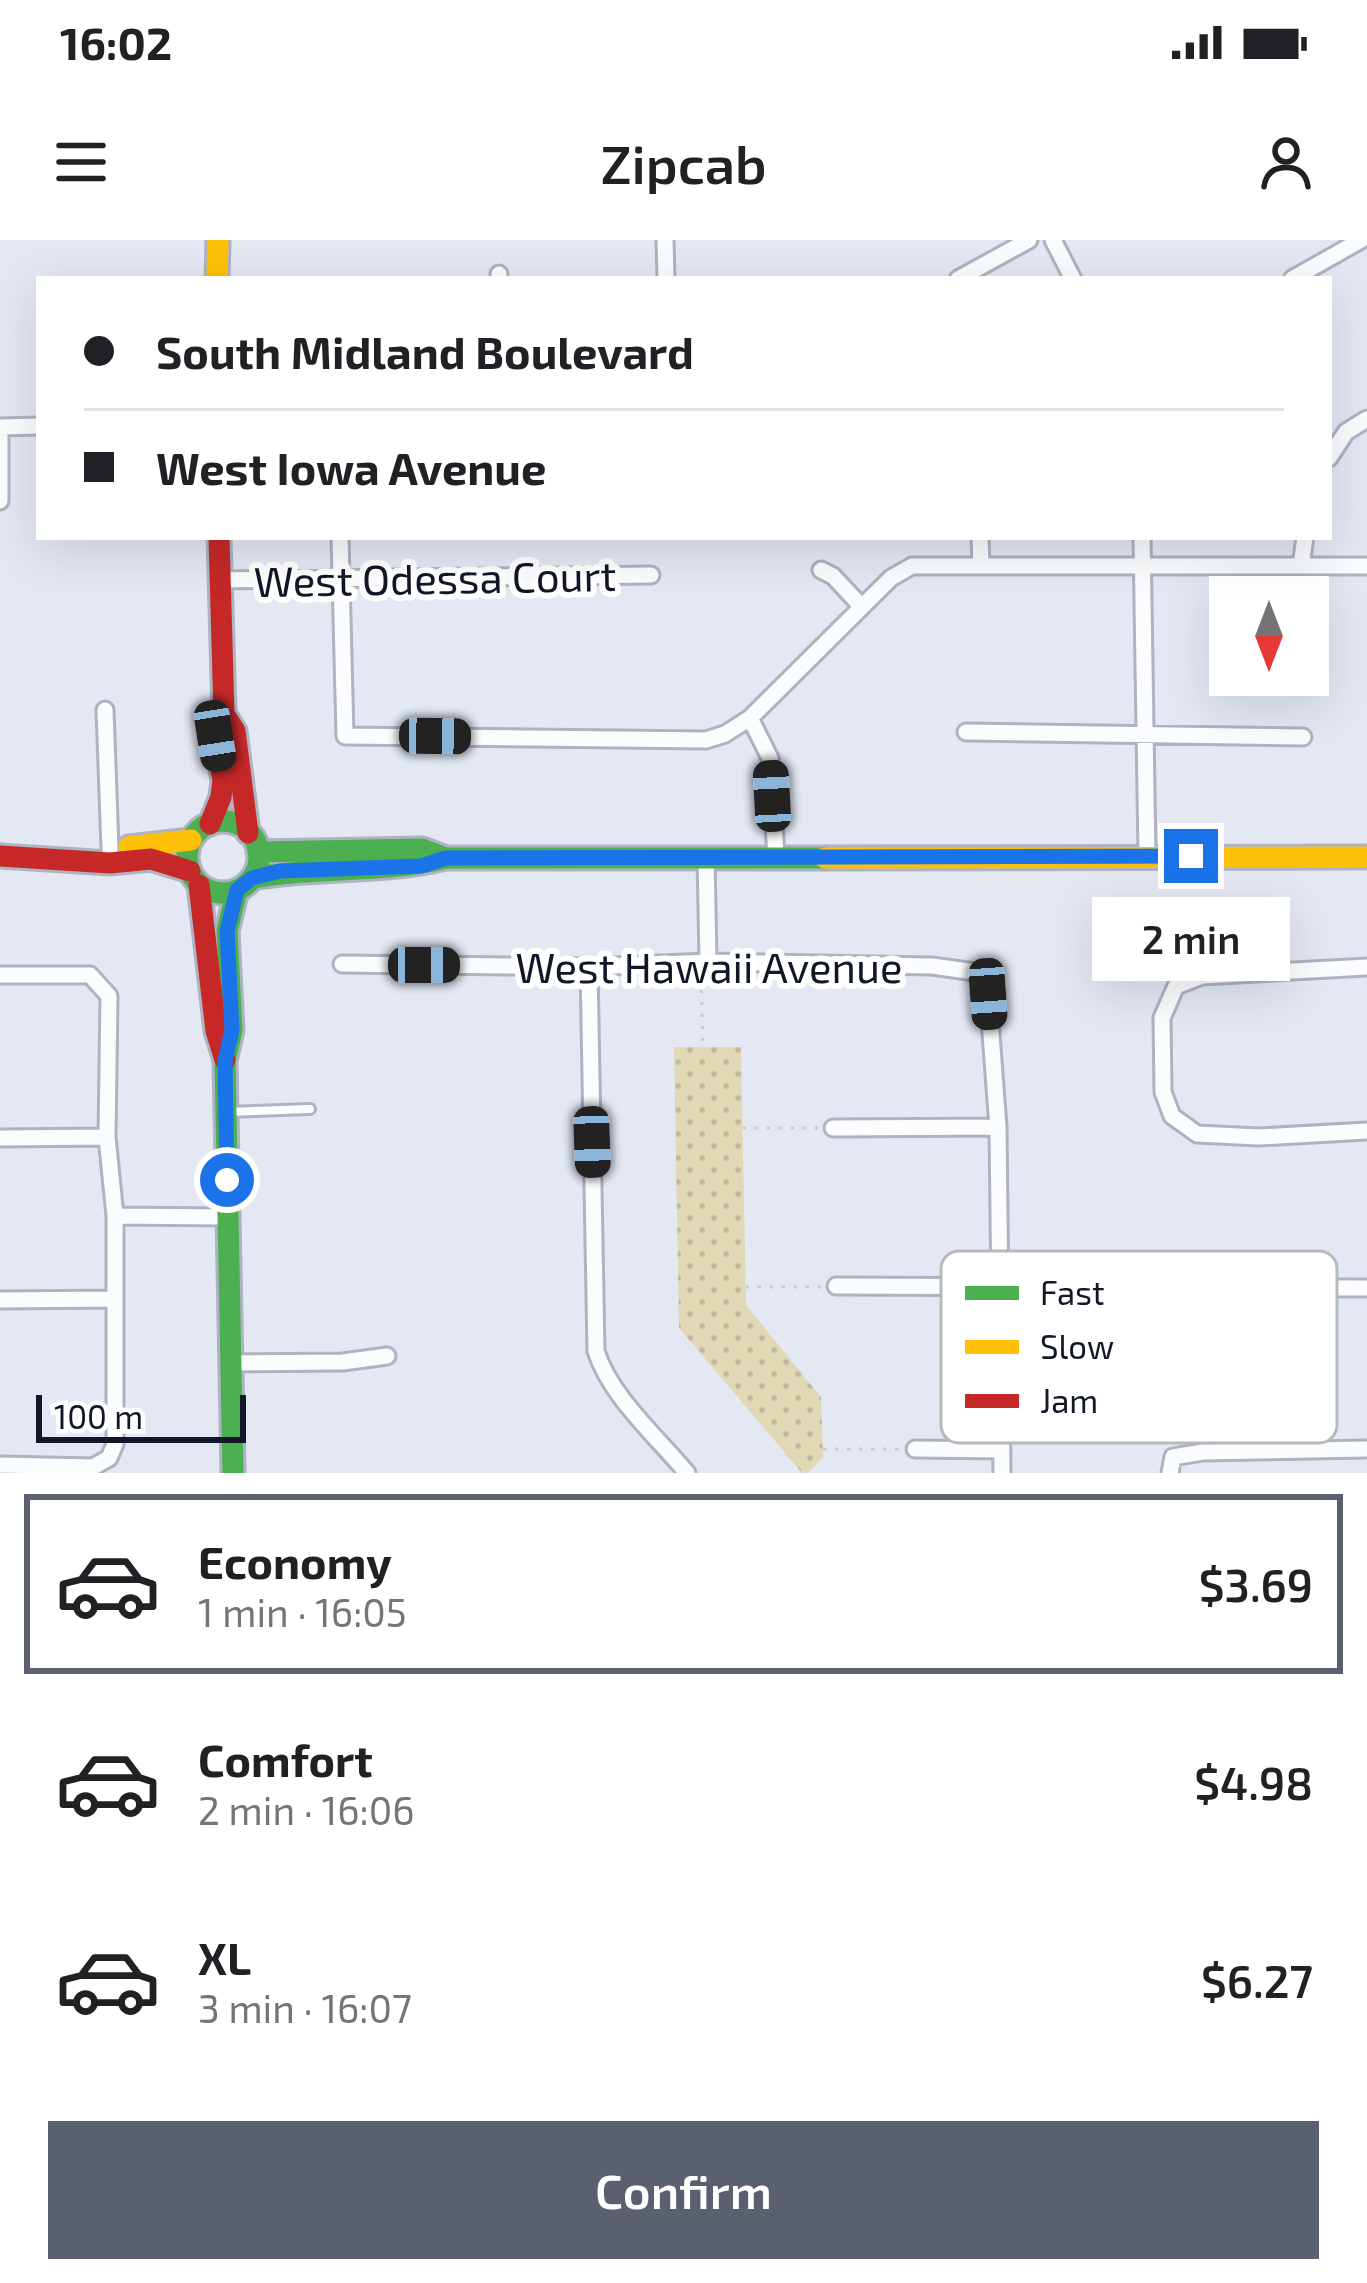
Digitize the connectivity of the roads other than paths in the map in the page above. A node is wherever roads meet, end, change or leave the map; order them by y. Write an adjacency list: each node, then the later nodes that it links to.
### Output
1 (218, 240): 6 (street)
2 (665, 240): 7 (street)
3 (1029, 240): 8 (street)
4 (1053, 240): 9 (street)
5 (1361, 240): 10 (street)
6 (218, 276)
7 (666, 276)
8 (963, 276)
9 (1071, 276)
10 (1297, 276)
11 (1367, 419): 14 (street)
12 (0, 427): 13 (street); 15 (street)
13 (36, 427)
14 (1332, 453)
15 (0, 501)
16 (219, 540): 28 (street)
17 (340, 540): 27 (street)
18 (980, 540): 22 (street)
19 (1142, 540): 21 (street)
20 (1305, 540): 23 (street)
21 (1143, 565): 22 (street); 23 (street); 34 (street)
22 (981, 566): 29 (street)
23 (1301, 566): 24 (street)
24 (1367, 566)
25 (821, 570): 29 (street)
26 (651, 574): 27 (street, West Odessa Court)
27 (340, 578): 28 (street, West Odessa Court); 32 (street)
28 (220, 580): 31 (street)
29 (861, 606): 32 (street)
30 (105, 710): 39 (street)
31 (224, 714): 36 (street); 38 (street)
32 (750, 718): 44 (street)
33 (966, 732): 34 (street)
34 (1145, 733): 35 (street); 42 (street)
35 (1303, 737)
36 (210, 824): 37 (street); 38 (street)
37 (191, 840): 39 (street); 47 (street)
38 (253, 842): 46 (street); 48 (street)
39 (110, 848): 43 (street)
40 (0, 856): 43 (street)
41 (706, 856): 44 (street); 46 (street); 49 (street)
42 (1148, 856): 44 (street); 45 (street)
43 (82, 857): 47 (street)
44 (776, 857)
45 (1367, 857)
46 (446, 858): 48 (street)
47 (194, 878): 48 (street); 54 (street)
48 (244, 884): 54 (street)
49 (704, 962): 51 (street, West Hawaii Avenue); 57 (street, West Hawaii Avenue)
50 (342, 964): 51 (street, West Hawaii Avenue)
51 (589, 967): 79 (street)
52 (1367, 967): 59 (street)
53 (0, 975): 60 (street)
54 (225, 1061): 56 (street)
55 (310, 1109): 56 (lane)
56 (226, 1112): 63 (street)
57 (998, 1127): 58 (street); 64 (street)
58 (833, 1128)
59 (1367, 1131)
60 (106, 1137): 61 (street); 62 (street)
61 (0, 1138)
62 (116, 1216): 63 (street); 69 (street)
63 (228, 1217): 72 (street)
64 (1000, 1251)
65 (836, 1286): 66 (street)
66 (941, 1288)
67 (1337, 1288): 68 (street)
68 (1367, 1288)
69 (116, 1299): 70 (street); 77 (street)
70 (0, 1300)
71 (387, 1356): 72 (street)
72 (231, 1363): 78 (street)
73 (1002, 1443): 76 (street)
74 (915, 1449): 76 (street)
75 (1367, 1449): 81 (street)
76 (1002, 1450): 80 (street)
77 (0, 1465)
78 (233, 1473)
79 (687, 1473)
80 (1002, 1473)
81 (1170, 1473)

